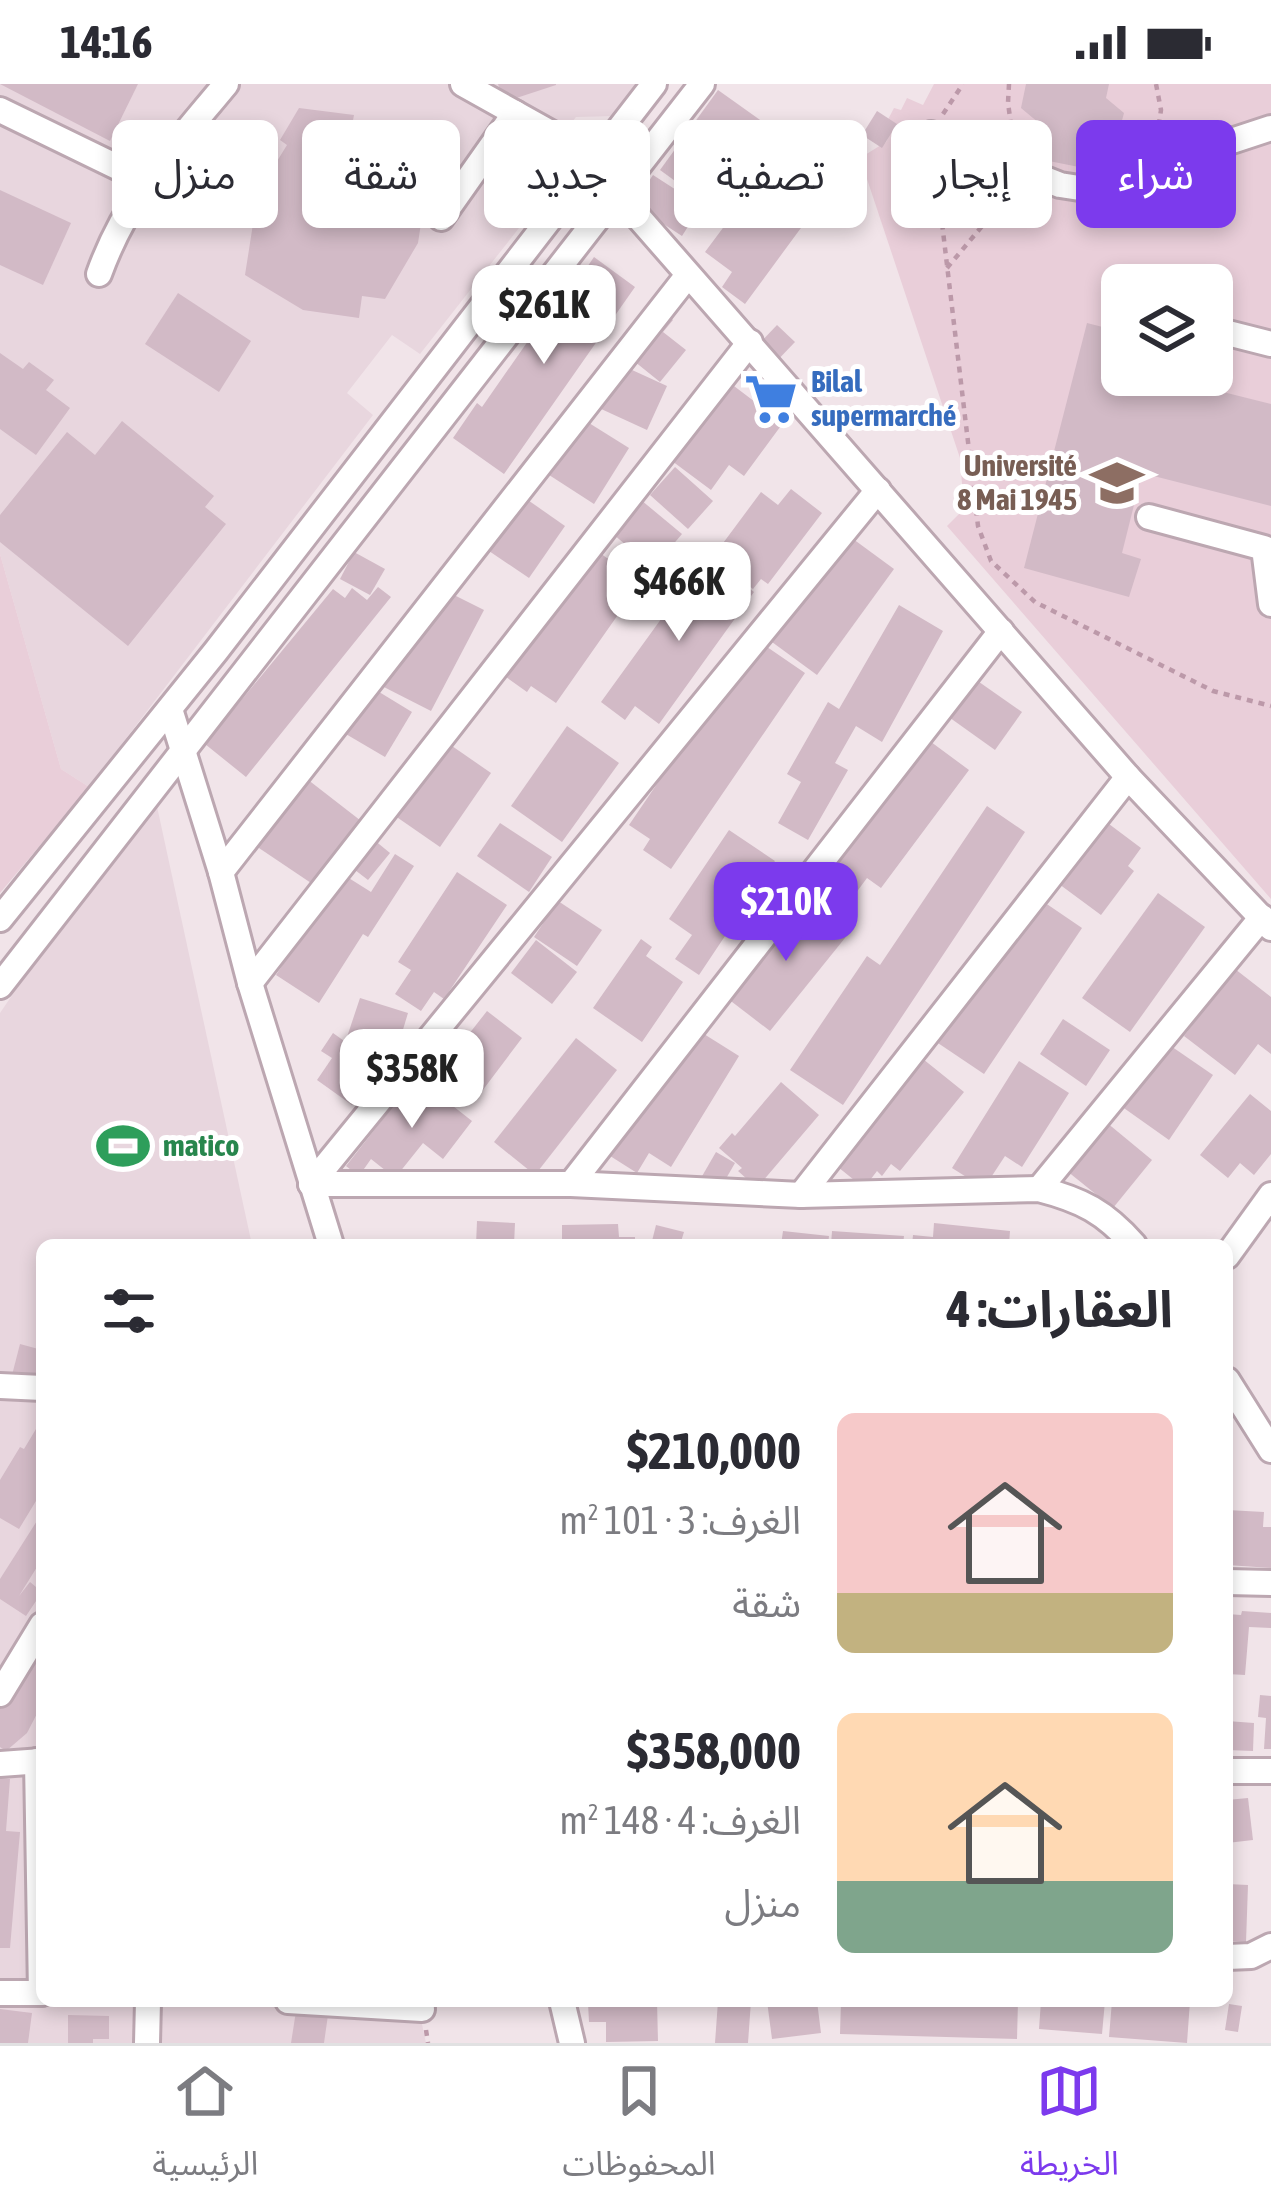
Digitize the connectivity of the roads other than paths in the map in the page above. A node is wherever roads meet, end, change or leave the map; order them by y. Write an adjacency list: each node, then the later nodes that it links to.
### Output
1 (226, 84): 7 (street)
2 (463, 84): 6 (street)
3 (654, 84): 9 (street)
4 (702, 84): 11 (street)
5 (0, 110): 12 (street)
6 (515, 113): 8 (street); 14 (street)
7 (197, 120)
8 (528, 120)
9 (625, 120)
10 (1271, 128): 13 (street)
11 (650, 151)
12 (112, 165)
13 (1052, 181)
14 (460, 190)
15 (117, 228): 19 (street)
16 (541, 228): 28 (street)
17 (590, 228): 29 (street)
18 (648, 228): 20 (street)
19 (99, 274)
20 (688, 275): 22 (street); 31 (street)
21 (1233, 334): 23 (street)
22 (750, 341): 24 (street); 34 (street)
23 (1271, 344)
24 (878, 490): 27 (street); 36 (street)
25 (1149, 517): 26 (street)
26 (1271, 604)
27 (1001, 631): 30 (street); 37 (street)
28 (170, 709): 29 (street); 32 (street)
29 (184, 747): 31 (street); 35 (street)
30 (1128, 777): 33 (street); 40 (street)
31 (221, 872): 34 (street)
32 (0, 919)
33 (1266, 922): 38 (street)
34 (250, 982): 36 (street)
35 (0, 986)
36 (311, 1184): 37 (street); 41 (street)
37 (571, 1184): 40 (street)
38 (1040, 1190): 40 (street); 42 (street)
39 (1271, 1195): 43 (street)
40 (801, 1196)
41 (329, 1239)
42 (1129, 1239)
43 (1233, 1248)
44 (0, 1386): 45 (street)
45 (36, 1388)
46 (1233, 1393): 47 (street)
47 (1271, 1450)
48 (1233, 1582): 49 (street)
49 (1271, 1582)
50 (36, 1635): 51 (street)
51 (0, 1694)
52 (36, 1761): 53 (street)
53 (0, 1764)
54 (1233, 1771): 55 (street)
55 (1271, 1772)
56 (1271, 1946): 57 (street)
57 (1233, 1957)
58 (0, 1993): 59 (street)
59 (36, 1993)
60 (148, 2007): 64 (street)
61 (388, 2007): 63 (street)
62 (563, 2007): 65 (street)
63 (422, 2009)
64 (148, 2043)
65 (572, 2043)

